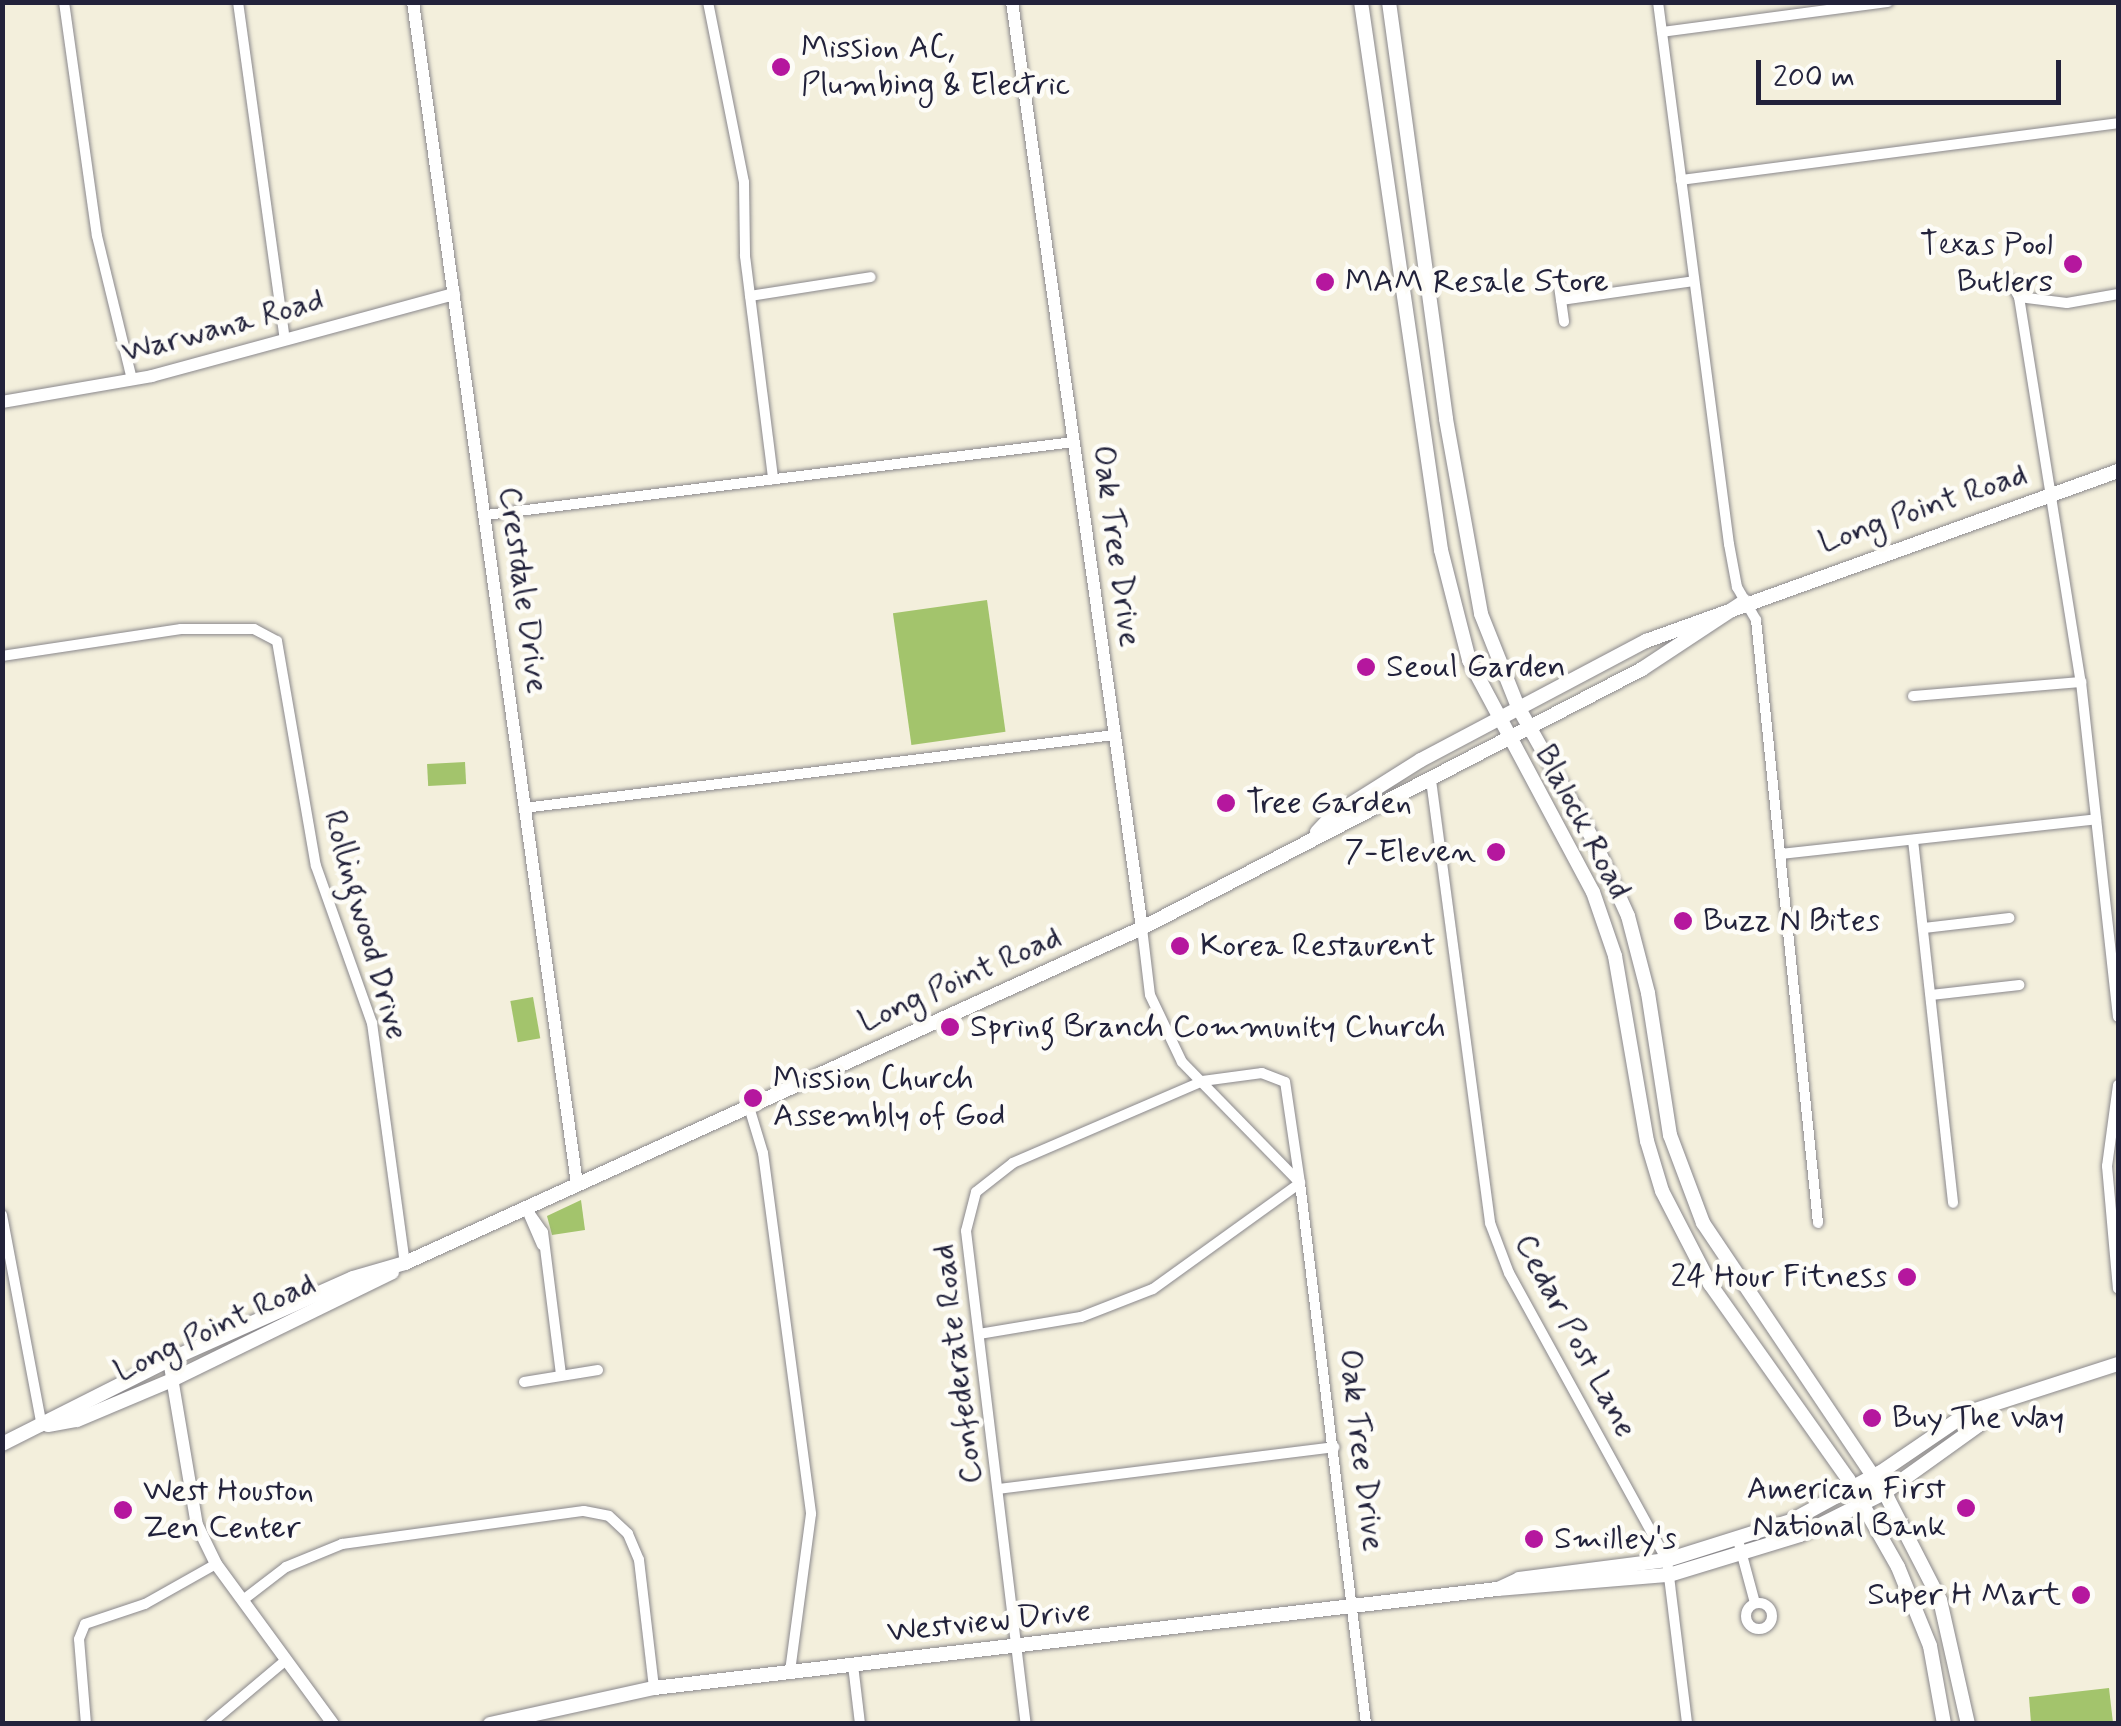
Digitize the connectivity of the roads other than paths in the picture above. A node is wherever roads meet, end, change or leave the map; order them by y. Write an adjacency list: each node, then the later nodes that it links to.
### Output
1 (64, 2): 28 (street)
2 (238, 2): 27 (street)
3 (413, 2): 21 (street, Crestdale Drive)
4 (708, 2): 23 (street)
5 (1012, 2): 32 (street, Oak Tree Drive)
6 (1361, 2): 13 (main road, Blalock Road)
7 (1388, 2): 12 (main road, Blalock Road)
8 (1658, 2): 10 (street)
9 (1888, 2): 10 (street)
10 (1662, 32): 14 (street)
11 (2118, 123): 14 (street)
12 (1406, 126): 13 (main road); 18 (main road, Blalock Road)
13 (1380, 131): 20 (main road, Blalock Road)
14 (1681, 180): 19 (street)
15 (871, 277): 23 (street)
16 (2008, 278): 24 (street)
17 (1558, 279): 25 (street)
18 (1427, 282): 20 (main road); 30 (main road, Blalock Road)
19 (1694, 282): 25 (street); 39 (street)
20 (1403, 292): 31 (main road, Blalock Road)
21 (454, 294): 27 (street, Warwana Road); 36 (street, Crestdale Drive)
22 (2118, 294): 24 (street)
23 (750, 296): 34 (street)
24 (2019, 297): 35 (street)
25 (1561, 300): 26 (street)
26 (1564, 322)
27 (285, 340): 28 (street, Warwana Road)
28 (132, 380): 29 (street, Warwana Road)
29 (2, 402)
30 (1446, 420): 31 (main road); 37 (main road, Blalock Road)
31 (1421, 423): 38 (main road, Blalock Road)
32 (1074, 442): 34 (street); 46 (street, Oak Tree Drive)
33 (2118, 471): 35 (main road, Long Point Road)
34 (774, 479): 36 (street)
35 (2048, 494): 39 (main road, Long Point Road); 41 (street)
36 (486, 515): 49 (street, Crestdale Drive)
37 (1466, 546): 38 (main road); 43 (main road, Blalock Road)
38 (1441, 550): 44 (main road, Blalock Road)
39 (1745, 601): 43 (main road, Long Point Road); 45 (main road, Long Point Road); 53 (street)
40 (2, 656): 76 (street, Rollingwood Drive)
41 (2080, 682): 42 (street); 50 (street)
42 (1913, 696)
43 (1518, 708): 44 (main road, Long Point Road); 45 (main road, Blalock Road)
44 (1497, 718): 47 (main road, Blalock Road); 51 (main road, Long Point Road)
45 (1529, 729): 47 (main road, Long Point Road); 54 (main road, Blalock Road)
46 (1114, 734): 49 (street); 57 (street, Oak Tree Drive)
47 (1508, 740): 48 (main road, Long Point Road); 55 (main road, Blalock Road)
48 (1431, 780): 51 (main road, Long Point Road); 99 (street, Cedar Post Lane)
49 (524, 808): 68 (street, Crestdale Drive)
50 (2096, 819): 52 (street); 61 (street)
51 (1314, 836): 57 (main road, Long Point Road)
52 (1914, 840): 53 (street); 58 (street)
53 (1781, 854): 74 (street)
54 (1614, 880): 55 (main road); 62 (main road, Blalock Road)
55 (1593, 892): 63 (main road, Blalock Road)
56 (2010, 918): 58 (street)
57 (1142, 928): 64 (street, Oak Tree Drive); 66 (main road, Long Point Road)
58 (1924, 928): 60 (street)
59 (2019, 985): 60 (street)
60 (1931, 995): 70 (street)
61 (2118, 1017)
62 (1653, 1042): 63 (main road); 73 (main road, Blalock Road)
63 (1630, 1044): 75 (main road, Blalock Road)
64 (1202, 1081): 69 (street, Oak Tree Drive); 69 (street, Oak Tree Drive); 78 (street, Confederate Road)
65 (2118, 1085): 67 (street)
66 (748, 1107): 68 (main road, Long Point Road); 108 (street)
67 (2116, 1130): 77 (street)
68 (578, 1184): 71 (main road, Long Point Road)
69 (1300, 1184): 78 (street); 90 (street, Oak Tree Drive)
70 (1954, 1204)
71 (526, 1208): 76 (main road, Long Point Road); 84 (street)
72 (2, 1215): 88 (street)
73 (1703, 1222): 75 (main road); 79 (main road, Blalock Road)
74 (1818, 1224)
75 (1682, 1234): 80 (main road, Blalock Road)
76 (405, 1264): 81 (main road, Long Point Road); 85 (main road, Long Point Road)
77 (2118, 1289)
78 (979, 1334): 93 (street, Confederate Road)
79 (1772, 1335): 80 (main road); 91 (main road, Blalock Road)
80 (1752, 1344): 92 (main road, Blalock Road)
81 (169, 1360): 85 (street); 88 (main road, Long Point Road)
82 (2118, 1364): 87 (main road, Westview Drive)
83 (598, 1370): 84 (street)
84 (561, 1374): 86 (street)
85 (172, 1380): 88 (main road, Long Point Road); 98 (street)
86 (524, 1382)
87 (1986, 1412): 91 (main road, Westview Drive); 94 (main road, Westview Drive)
88 (42, 1426): 89 (main road, Long Point Road)
89 (2, 1444)
90 (1334, 1447): 93 (street); 102 (street, Oak Tree Drive)
91 (1875, 1476): 92 (main road, Westview Drive); 94 (main road, Blalock Road)
92 (1854, 1488): 95 (main road, Blalock Road); 96 (main road, Westview Drive)
93 (998, 1489): 105 (street, Confederate Road)
94 (1884, 1493): 95 (main road, Westview Drive); 103 (main road, Blalock Road)
95 (1863, 1503): 97 (main road, Westview Drive); 104 (main road, Blalock Road)
96 (1738, 1540): 97 (street); 99 (main road, Westview Drive)
97 (1743, 1557): 99 (main road, Westview Drive); 101 (street)
98 (216, 1564): 100 (street); 110 (street)
99 (1668, 1568): 102 (main road, Westview Drive); 117 (street, Cedar Post Lane)
100 (244, 1600): 106 (street); 109 (street)
101 (1756, 1604)
102 (1353, 1606): 105 (main road, Westview Drive); 116 (street, Oak Tree Drive)
103 (1952, 1640): 104 (main road); 119 (main road, Blalock Road)
104 (1930, 1646): 118 (main road, Blalock Road)
105 (1016, 1648): 107 (main road, Westview Drive); 115 (street, Confederate Road)
106 (286, 1660): 111 (street); 112 (street)
107 (853, 1665): 108 (main road, Westview Drive); 114 (street)
108 (790, 1672): 109 (main road, Westview Drive)
109 (654, 1688): 113 (main road, Westview Drive)
110 (86, 1724)
111 (210, 1724)
112 (333, 1724)
113 (490, 1724)
114 (860, 1724)
115 (1026, 1724)
116 (1366, 1724)
117 (1687, 1724)
118 (1944, 1724)
119 (1968, 1724)

